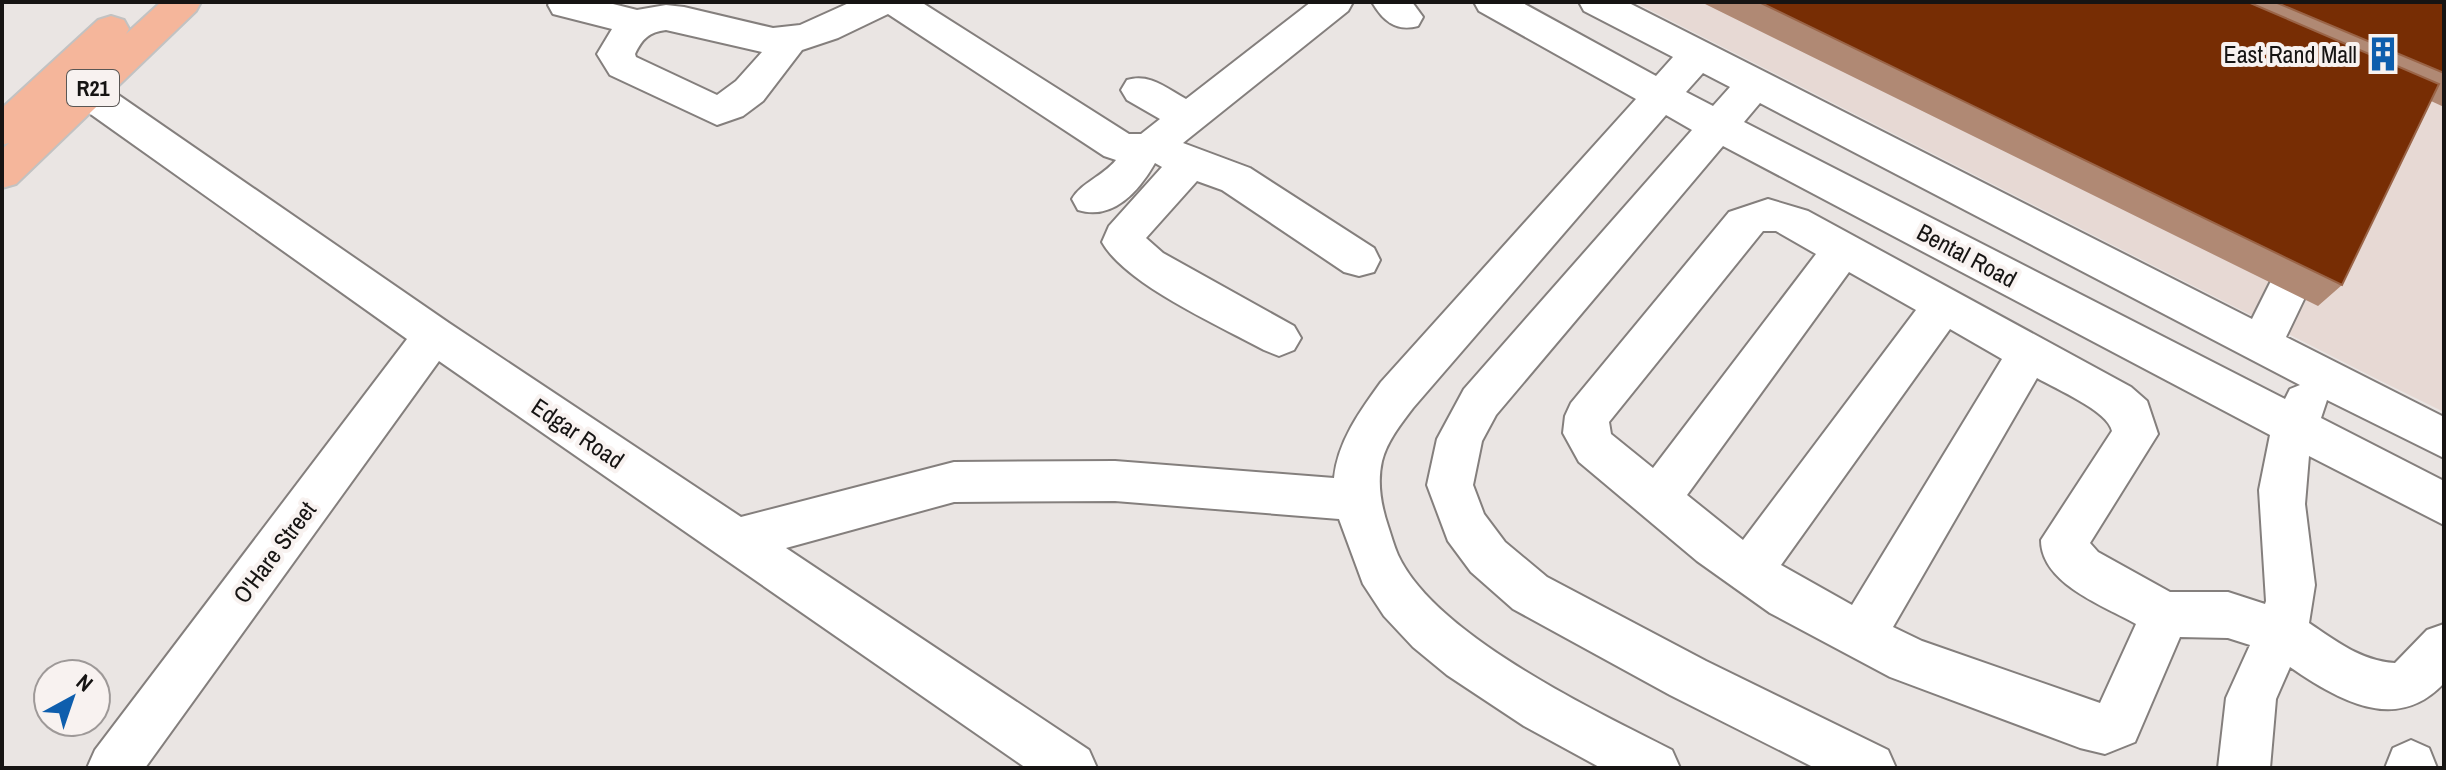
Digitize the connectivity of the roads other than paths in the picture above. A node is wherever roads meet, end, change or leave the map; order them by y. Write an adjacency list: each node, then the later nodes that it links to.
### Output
1 (139, 2): 18 (main road, R21)
2 (183, 2): 14 (main road, R21)
3 (883, 2): 10 (street)
4 (895, 2): 19 (street)
5 (1335, 2): 16 (street)
6 (1492, 2): 15 (street, Bental Road)
7 (1597, 2): 11 (street)
8 (566, 5): 9 (street)
9 (639, 23): 10 (street); 10 (street)
10 (790, 40)
11 (1698, 54): 12 (street); 15 (street)
12 (1756, 82): 17 (street); 28 (street)
13 (1140, 90): 16 (street)
14 (88, 93): 20 (main road, R21); 26 (street, Edgar Road)
15 (1659, 95): 17 (street, Bental Road); 34 (street)
16 (1187, 117): 19 (street)
17 (1719, 126): 31 (street, Bental Road); 45 (street)
18 (2, 131)
19 (1161, 152): 21 (street); 23 (street); 27 (street)
20 (2, 173)
21 (1092, 199)
22 (1843, 249): 25 (street); 33 (street); 33 (street)
23 (1359, 260)
24 (2287, 291): 28 (street)
25 (1943, 305): 29 (street); 37 (street)
26 (434, 335): 36 (street, Edgar Road); 42 (street, O'Hare Street)
27 (1279, 338)
28 (2261, 344): 30 (street)
29 (2029, 353): 38 (street); 40 (street)
30 (2321, 374): 31 (street); 32 (street)
31 (2293, 427): 35 (street, Bental Road); 39 (street)
32 (2444, 439)
33 (1657, 499): 37 (street)
34 (1359, 500): 36 (street); 44 (street)
35 (2444, 504)
36 (736, 540): 43 (street, Edgar Road)
37 (1749, 570): 40 (street)
38 (2165, 615): 39 (street); 40 (street)
39 (2281, 632): 41 (street); 46 (street)
40 (1861, 635)
41 (2444, 647)
42 (113, 768)
43 (1071, 768)
44 (1654, 768)
45 (1870, 768)
46 (2244, 768)

